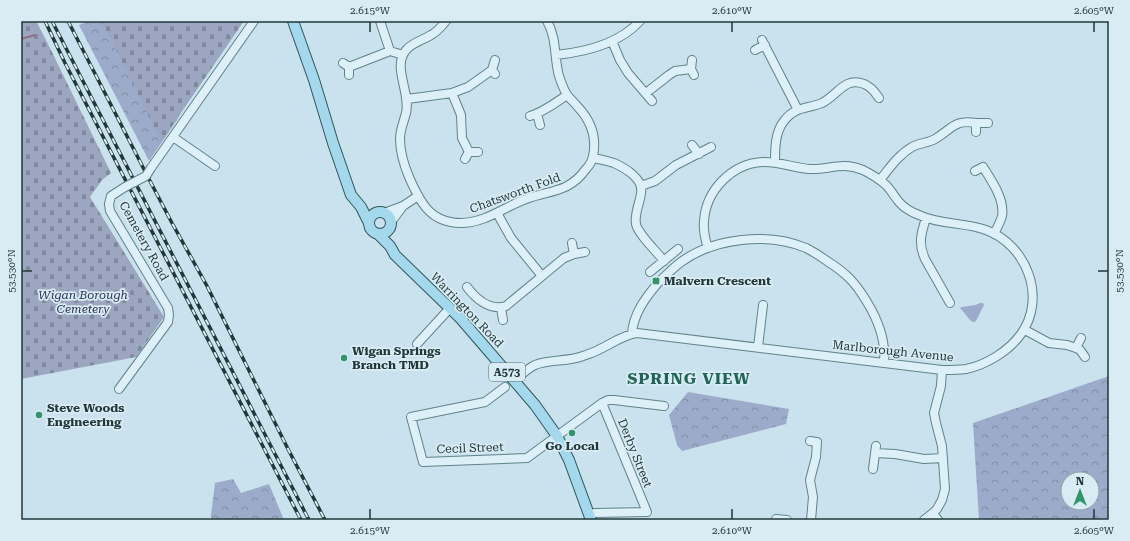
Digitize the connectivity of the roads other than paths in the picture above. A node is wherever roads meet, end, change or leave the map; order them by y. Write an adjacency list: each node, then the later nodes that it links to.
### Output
1 (254, 21): 26 (street, Cemetery Road)
2 (380, 21): 9 (street)
3 (446, 21): 11 (street)
4 (547, 21): 10 (street, Chatsworth Fold)
5 (640, 21): 7 (street)
6 (295, 26): 39 (main road, A573)
7 (612, 41): 10 (street); 16 (street)
8 (755, 50): 21 (street)
9 (390, 52): 11 (street); 13 (street)
10 (556, 55): 17 (street, Chatsworth Fold)
11 (402, 56): 18 (street, Chatsworth Fold)
12 (494, 60): 15 (street)
13 (347, 68)
14 (692, 68): 16 (street)
15 (452, 93): 18 (street); 29 (street)
16 (646, 93): 20 (street)
17 (567, 95): 24 (street); 31 (street, Chatsworth Fold)
18 (407, 99): 37 (street, Chatsworth Fold)
19 (879, 99): 21 (street)
20 (652, 101)
21 (798, 110): 33 (street)
22 (976, 123): 23 (street); 25 (street); 35 (street)
23 (988, 123)
24 (540, 125)
25 (976, 132)
26 (172, 137): 34 (street); 72 (street, Cemetery Road, bridge)
27 (692, 145): 30 (street)
28 (711, 147): 30 (street)
29 (471, 154)
30 (699, 154): 36 (street)
31 (593, 158): 36 (street); 41 (street, Chatsworth Fold)
32 (980, 159): 46 (street)
33 (775, 162): 35 (street, Marlborough Avenue); 49 (street, Marlborough Avenue)
34 (215, 166)
35 (880, 180): 42 (street, Marlborough Avenue)
36 (641, 186): 53 (street)
37 (418, 196): 38 (street); 41 (street, Chatsworth Fold)
38 (403, 206): 40 (street); 44 (street)
39 (361, 207): 40 (main road); 43 (main road, A573)
40 (380, 213): 43 (main road); 44 (main road)
41 (497, 213): 55 (street)
42 (926, 218): 46 (street, Marlborough Avenue); 57 (street)
43 (369, 223): 45 (main road, A573)
44 (390, 226): 45 (main road); 48 (main road)
45 (378, 234): 48 (main road, Warrington Road / A573)
46 (994, 234): 62 (street, Marlborough Avenue)
47 (572, 244): 52 (street)
48 (390, 246): 59 (main road, Warrington Road / A573)
49 (708, 248): 63 (street); 69 (street)
50 (678, 249): 53 (street)
51 (585, 252): 52 (street)
52 (574, 254): 55 (street)
53 (664, 261): 54 (street)
54 (650, 272)
55 (542, 276): 60 (street)
56 (468, 287): 60 (street)
57 (950, 303)
58 (763, 305): 66 (street)
59 (450, 308): 65 (street); 71 (main road, Warrington Road / A573)
60 (501, 308): 61 (street)
61 (503, 320)
62 (1024, 330): 67 (street); 70 (street, Marlborough Avenue)
63 (632, 334): 66 (street, Marlborough Avenue); 71 (street, Marlborough Avenue)
64 (1081, 338): 67 (street)
65 (417, 344)
66 (758, 347): 69 (street, Marlborough Avenue)
67 (1076, 348): 68 (street)
68 (1085, 357)
69 (884, 362): 70 (street, Marlborough Avenue)
70 (942, 370): 78 (street)
71 (515, 380): 76 (main road, Warrington Road / A573)
72 (119, 388)
73 (500, 388): 76 (street, Cecil Street)
74 (602, 403): 75 (street); 76 (street); 80 (street, Derby Street)
75 (664, 406)
76 (557, 436): 80 (main road, Warrington Road / A573)
77 (817, 442): 84 (street)
78 (943, 458): 79 (street); 81 (street)
79 (873, 469)
80 (590, 517)
81 (936, 517): 85 (street)
82 (776, 519): 83 (street)
83 (786, 520)
84 (811, 520)
85 (924, 520)

